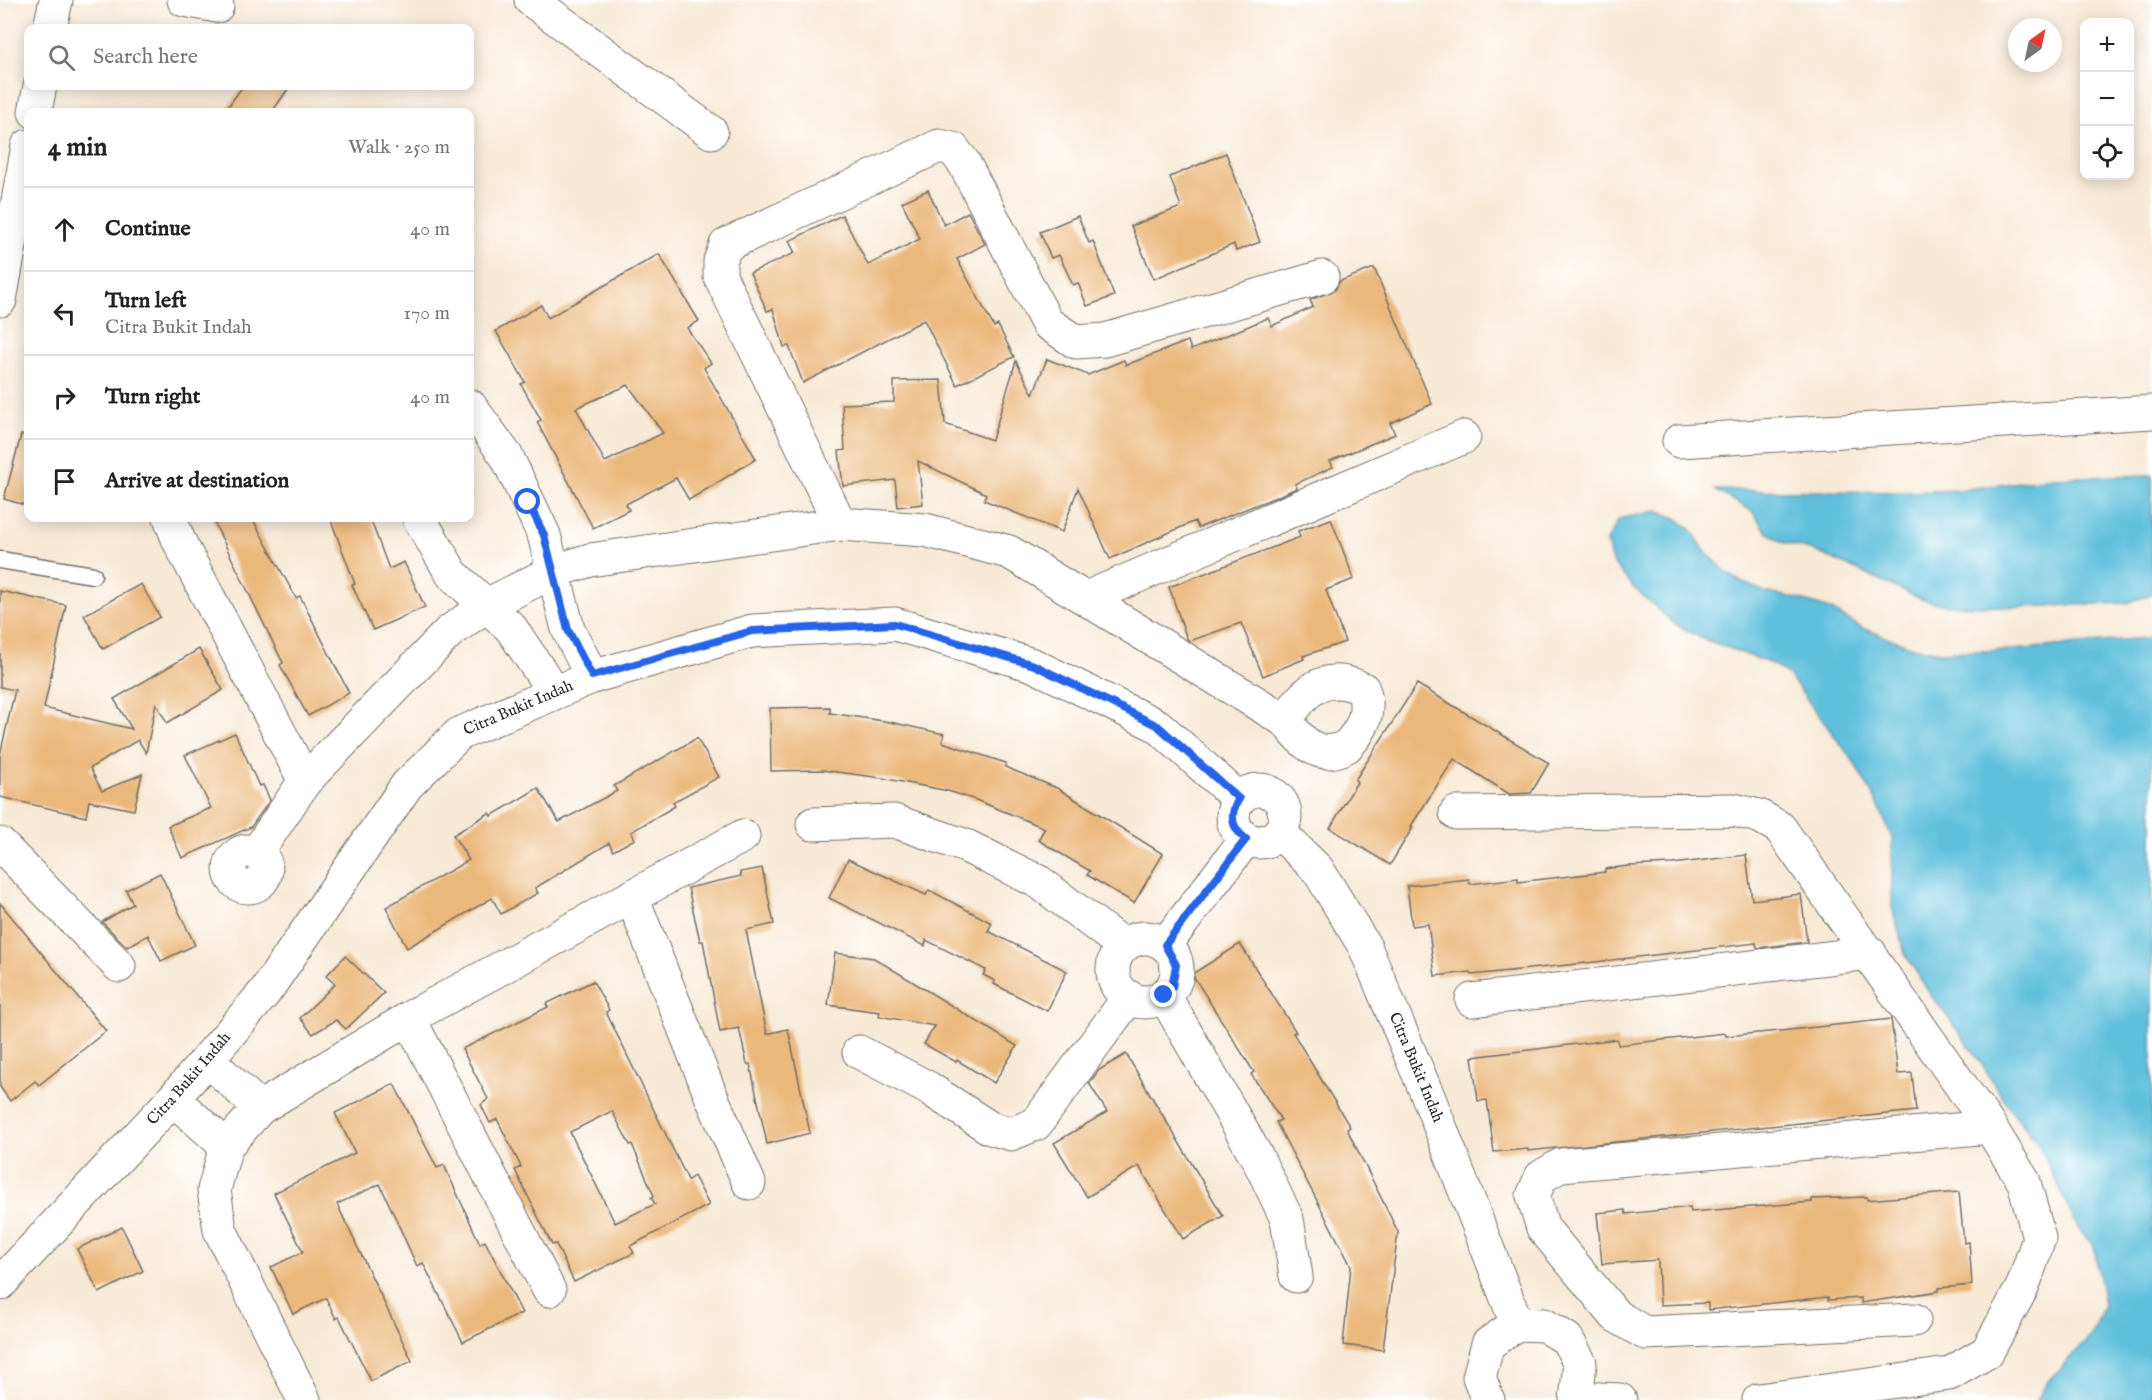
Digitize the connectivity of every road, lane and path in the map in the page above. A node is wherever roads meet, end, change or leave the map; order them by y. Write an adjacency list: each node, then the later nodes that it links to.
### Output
1 (56, 0): 5 (street)
2 (184, 0): 4 (street)
3 (531, 0): 8 (street)
4 (217, 6)
5 (51, 24)
6 (39, 90): 7 (street)
7 (36, 108)
8 (711, 132)
9 (24, 178): 11 (street)
10 (1322, 278): 18 (street)
11 (10, 291)
12 (474, 412): 20 (street)
13 (2152, 412): 15 (street)
14 (1464, 437): 22 (street)
15 (1679, 441)
16 (172, 522): 27 (street)
17 (421, 522): 23 (street)
18 (840, 524): 20 (street); 22 (street)
19 (0, 560): 21 (lane)
20 (552, 572): 23 (street); 24 (street)
21 (93, 575)
22 (1086, 598): 26 (street)
23 (487, 605): 25 (street); 27 (street)
24 (592, 676): 25 (street, Citra Bukit Indah); 28 (street, Citra Bukit Indah)
25 (554, 692): 46 (street, Citra Bukit Indah)
26 (1286, 722)
27 (305, 781): 35 (street)
28 (1239, 799): 31 (street); 33 (street)
29 (1456, 813): 39 (street)
30 (813, 824): 38 (street)
31 (1280, 832): 33 (street); 56 (street, Citra Bukit Indah)
32 (743, 836): 36 (street)
33 (1246, 839): 37 (street)
34 (0, 844): 40 (street)
35 (257, 852)
36 (632, 897): 44 (street); 51 (street)
37 (1165, 945): 38 (street); 41 (street)
38 (1124, 946): 42 (street)
39 (1870, 953): 43 (street); 49 (street)
40 (119, 966)
41 (1164, 995): 42 (street); 52 (street)
42 (1129, 997): 45 (street)
43 (1472, 1000)
44 (409, 1018): 48 (street); 54 (street)
45 (859, 1052)
46 (208, 1060): 47 (street, Citra Bukit Indah); 48 (street)
47 (173, 1099): 50 (street); 53 (street, Citra Bukit Indah)
48 (260, 1108): 50 (street)
49 (1990, 1127): 55 (street); 61 (street)
50 (226, 1146): 58 (street)
51 (749, 1183)
52 (1296, 1276)
53 (0, 1284)
54 (549, 1290)
55 (1914, 1320)
56 (1517, 1324): 57 (street); 59 (street)
57 (1577, 1399): 60 (street)
58 (304, 1400)
59 (1488, 1400)
60 (1620, 1400)
61 (1759, 1400)

